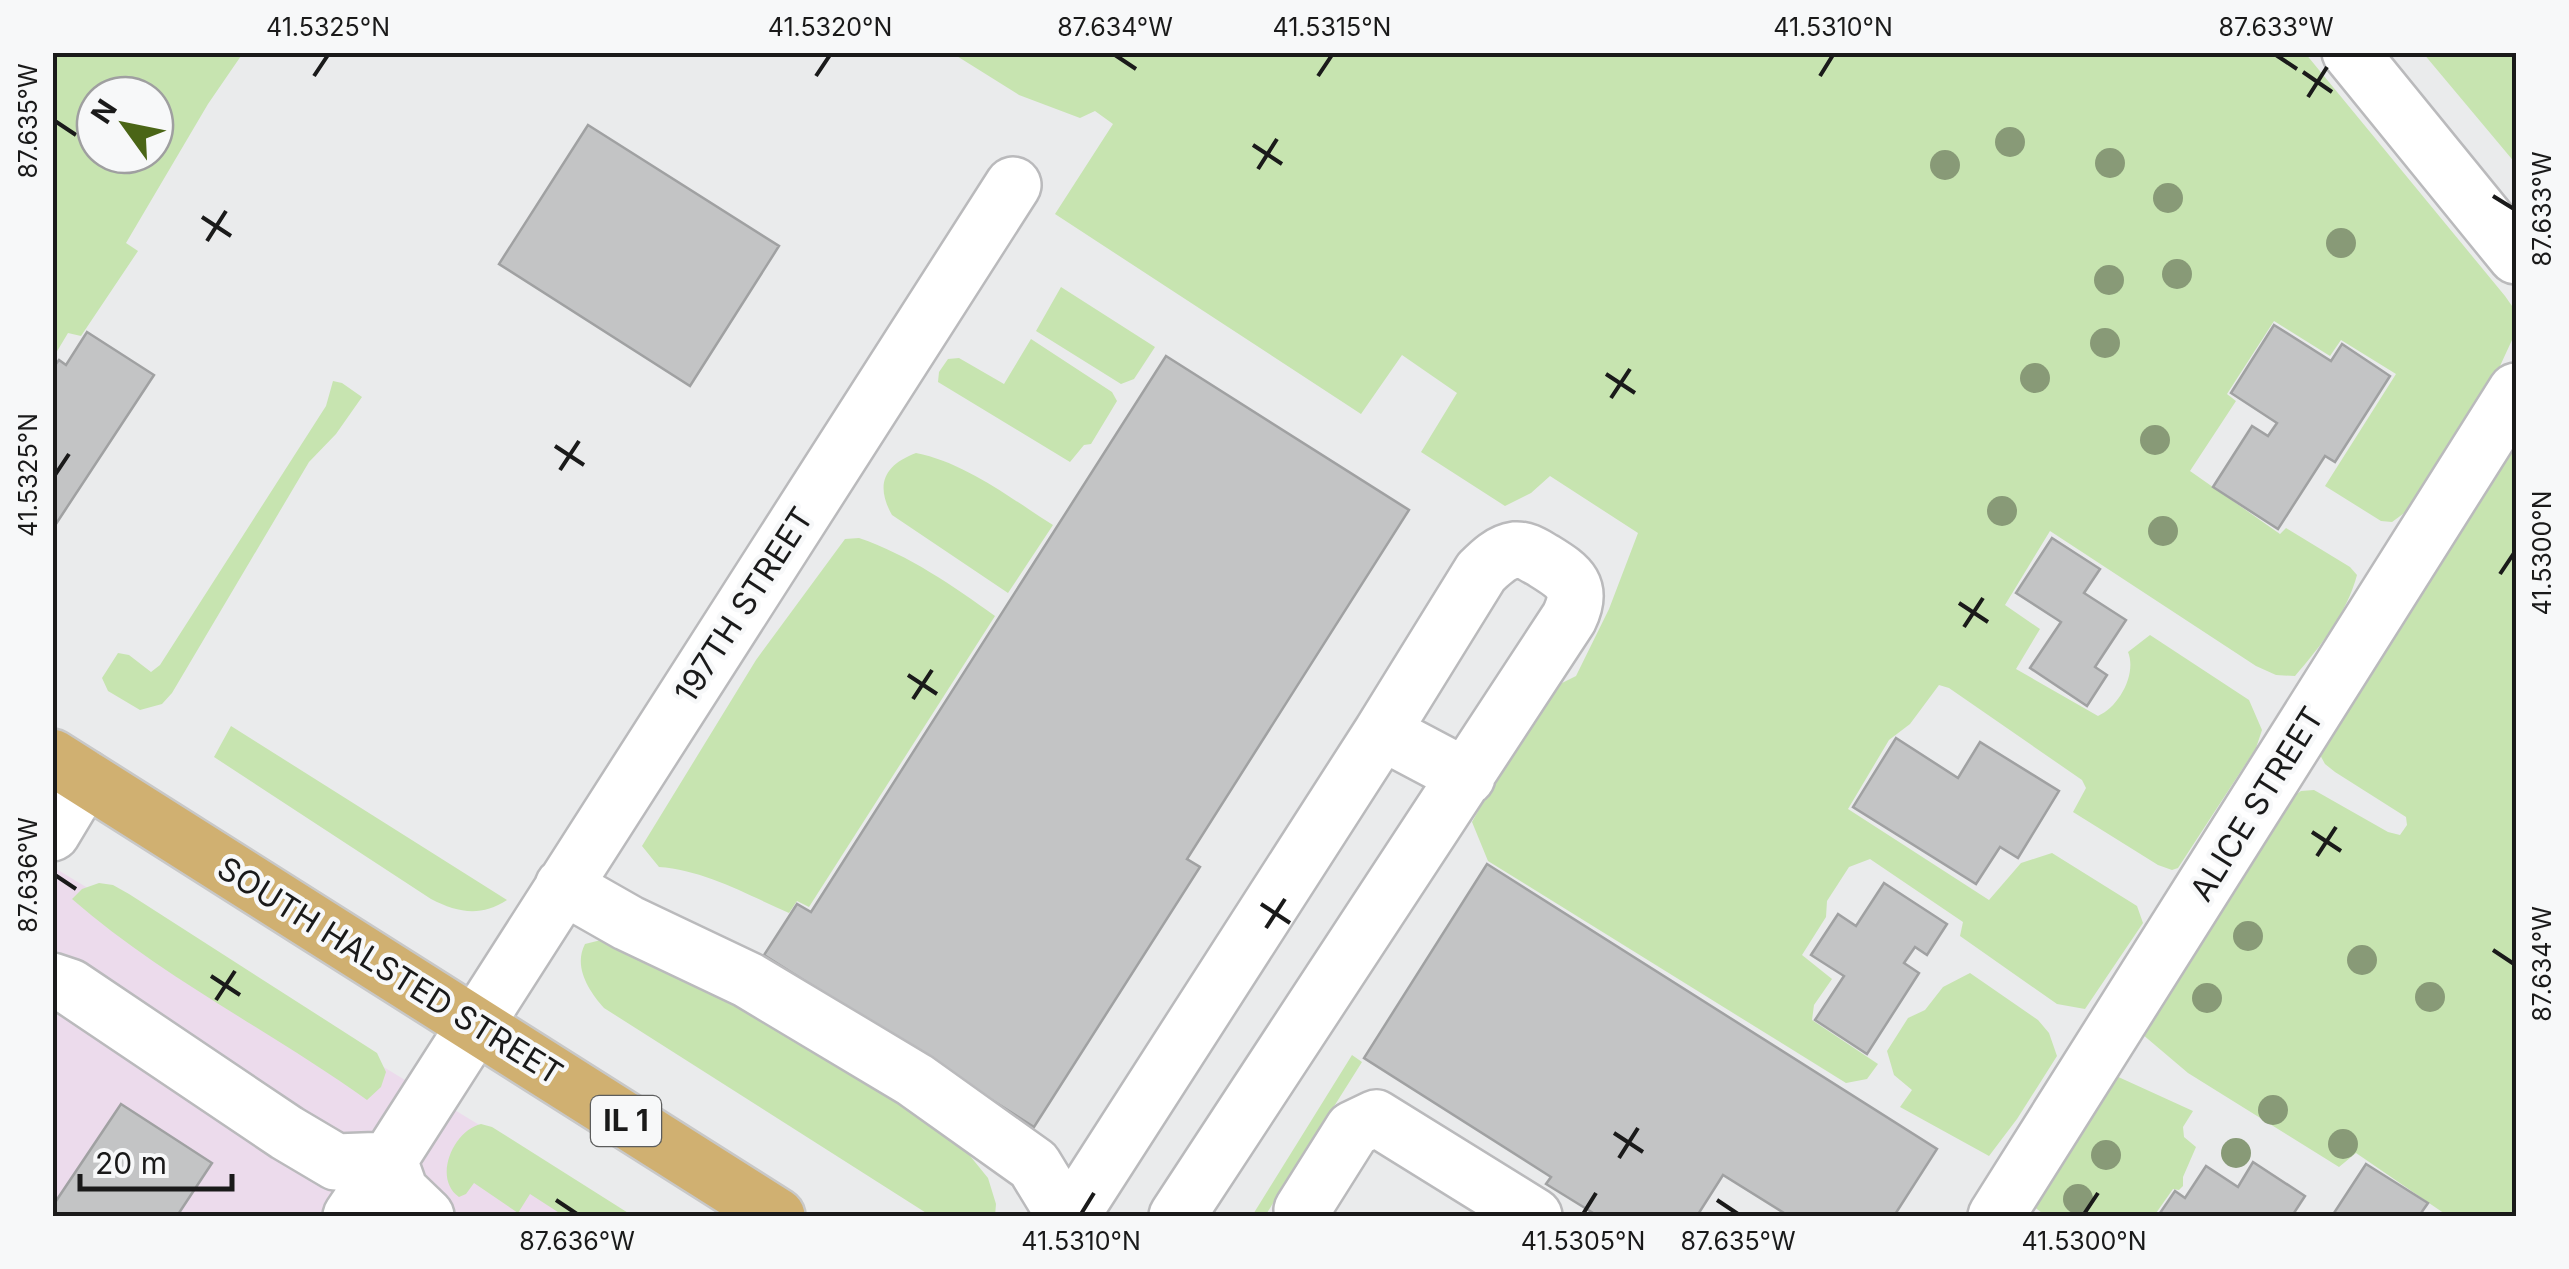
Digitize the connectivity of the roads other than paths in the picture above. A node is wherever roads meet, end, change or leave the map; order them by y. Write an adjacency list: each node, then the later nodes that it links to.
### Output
1 (2350, 52): 3 (street)
2 (1013, 185): 9 (street, 197TH STREET)
3 (2516, 256)
4 (2516, 391): 20 (street, ALICE STREET)
5 (1382, 732): 7 (street); 7 (street); 14 (street)
6 (69, 768): 8 (street); 11 (main road, SOUTH HALSTED STREET / IL 1)
7 (1466, 778): 18 (street)
8 (52, 832)
9 (564, 886): 11 (street, 197TH STREET); 14 (street)
10 (52, 980): 12 (street)
11 (475, 1025): 12 (street, 197TH STREET); 13 (main road, SOUTH HALSTED STREET / IL 1)
12 (390, 1160): 16 (street, 197TH STREET); 17 (street)
13 (765, 1213)
14 (1076, 1214)
15 (1304, 1214): 19 (street)
16 (350, 1216)
17 (426, 1216)
18 (1177, 1216)
19 (1534, 1216)
20 (1996, 1216)

